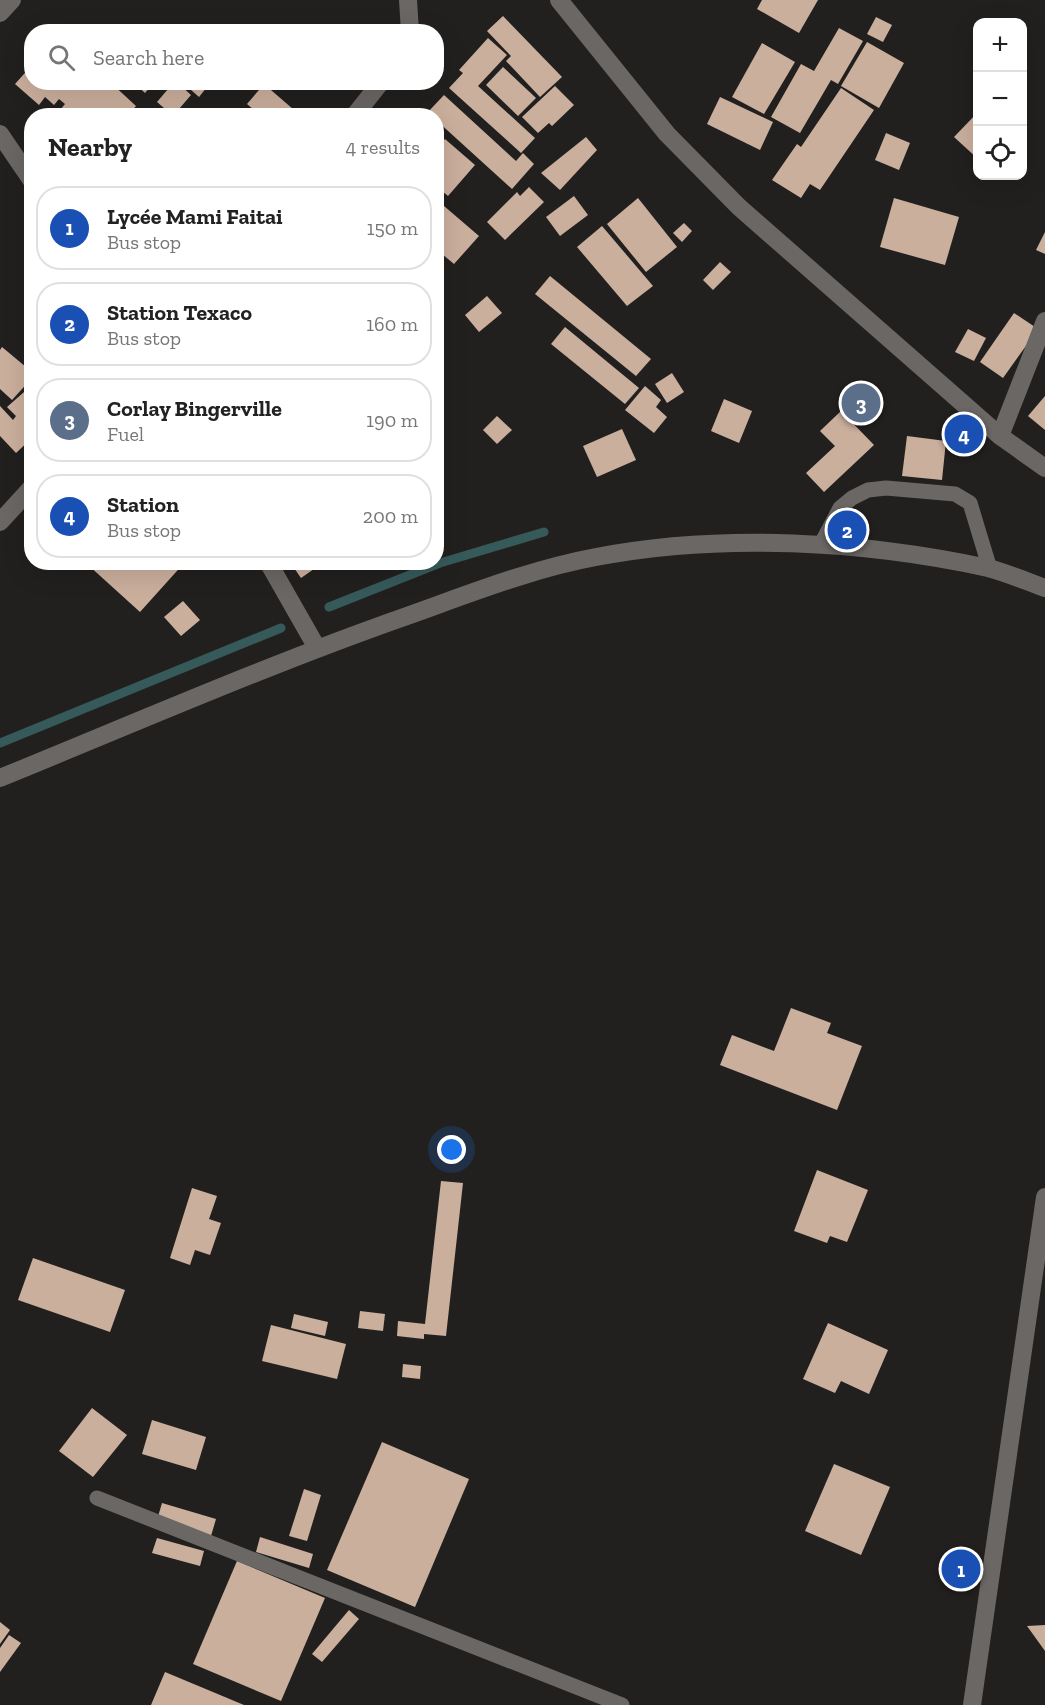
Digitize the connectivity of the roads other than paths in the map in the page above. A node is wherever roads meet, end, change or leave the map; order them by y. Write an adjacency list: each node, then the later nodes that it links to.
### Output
1 (12, 0): 4 (street)
2 (408, 0): 5 (street)
3 (559, 0): 11 (street)
4 (0, 13)
5 (410, 24)
6 (375, 90): 7 (street)
7 (360, 108)
8 (0, 134): 9 (street)
9 (24, 169)
10 (1045, 321): 11 (street)
11 (1000, 436): 12 (street)
12 (1045, 468)
13 (24, 496): 14 (street)
14 (0, 522)
15 (821, 544): 16 (street); 16 (lane); 19 (street)
16 (990, 569): 18 (street)
17 (273, 570): 19 (street)
18 (1045, 588)
19 (317, 648): 20 (street)
20 (0, 778)
21 (1045, 1197): 24 (street)
22 (97, 1498): 23 (lane)
23 (622, 1705)
24 (972, 1705)

